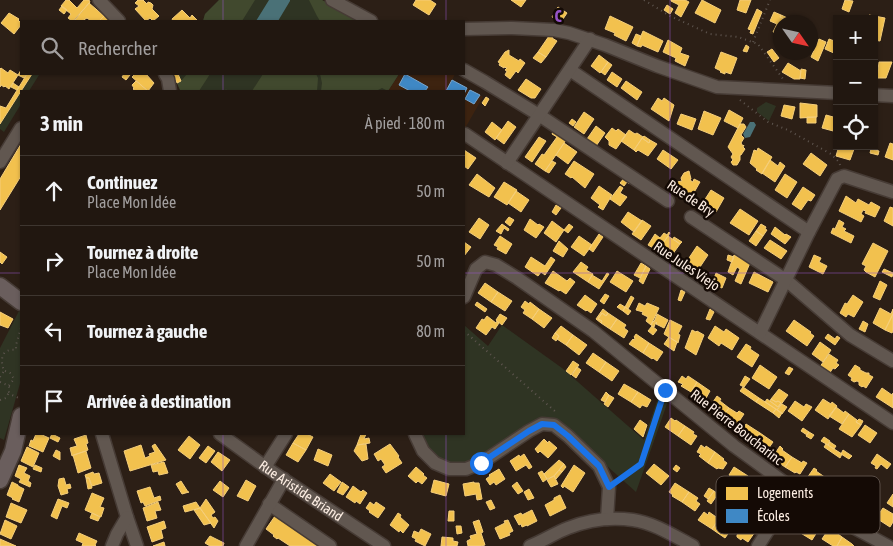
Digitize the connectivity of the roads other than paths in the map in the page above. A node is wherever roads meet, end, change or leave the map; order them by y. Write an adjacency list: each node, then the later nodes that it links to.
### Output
1 (99, 0): 3 (street)
2 (332, 0): 4 (street)
3 (118, 20)
4 (369, 20)
5 (465, 29): 6 (street)
6 (590, 39): 7 (street); 11 (street)
7 (570, 70): 14 (street); 22 (street)
8 (465, 71): 14 (street, Rue de Bry)
9 (166, 75): 10 (street)
10 (170, 90)
11 (833, 93)
12 (878, 95): 13 (street)
13 (893, 96)
14 (539, 115): 18 (street); 20 (street, Rue de Bry)
15 (20, 130): 17 (street)
16 (465, 134): 18 (street, Rue Jules Viejo)
17 (0, 162)
18 (507, 163): 29 (street, Rue Jules Viejo)
19 (893, 192): 22 (street)
20 (668, 201)
21 (691, 217): 24 (street, Rue de Bry)
22 (810, 232): 24 (street)
23 (0, 275): 26 (main road)
24 (786, 280): 29 (street); 30 (street, Rue de Bry)
25 (0, 286): 28 (main road)
26 (20, 290)
27 (465, 294): 38 (street, Rue Pierre Boucharinc)
28 (20, 301)
29 (760, 333): 32 (street, Rue Jules Viejo)
30 (893, 362)
31 (20, 420): 39 (main road)
32 (893, 423)
33 (102, 435): 42 (street)
34 (221, 435): 37 (street, Rue Aristide Briand)
35 (285, 435): 37 (street)
36 (415, 435): 43 (street)
37 (266, 467): 40 (street, Rue Aristide Briand)
38 (775, 476)
39 (0, 480)
40 (284, 480): 41 (street); 46 (street, Rue Aristide Briand)
41 (270, 504): 49 (street); 50 (street)
42 (127, 517): 47 (street); 48 (street)
43 (607, 519): 52 (street); 53 (street)
44 (766, 534): 54 (street)
45 (866, 534): 55 (street, Rue Pierre Boucharinc)
46 (366, 541): 51 (street, Rue Aristide Briand)
47 (112, 546)
48 (137, 546)
49 (246, 546)
50 (330, 546)
51 (384, 546)
52 (530, 546)
53 (693, 546)
54 (758, 546)
55 (888, 546)

